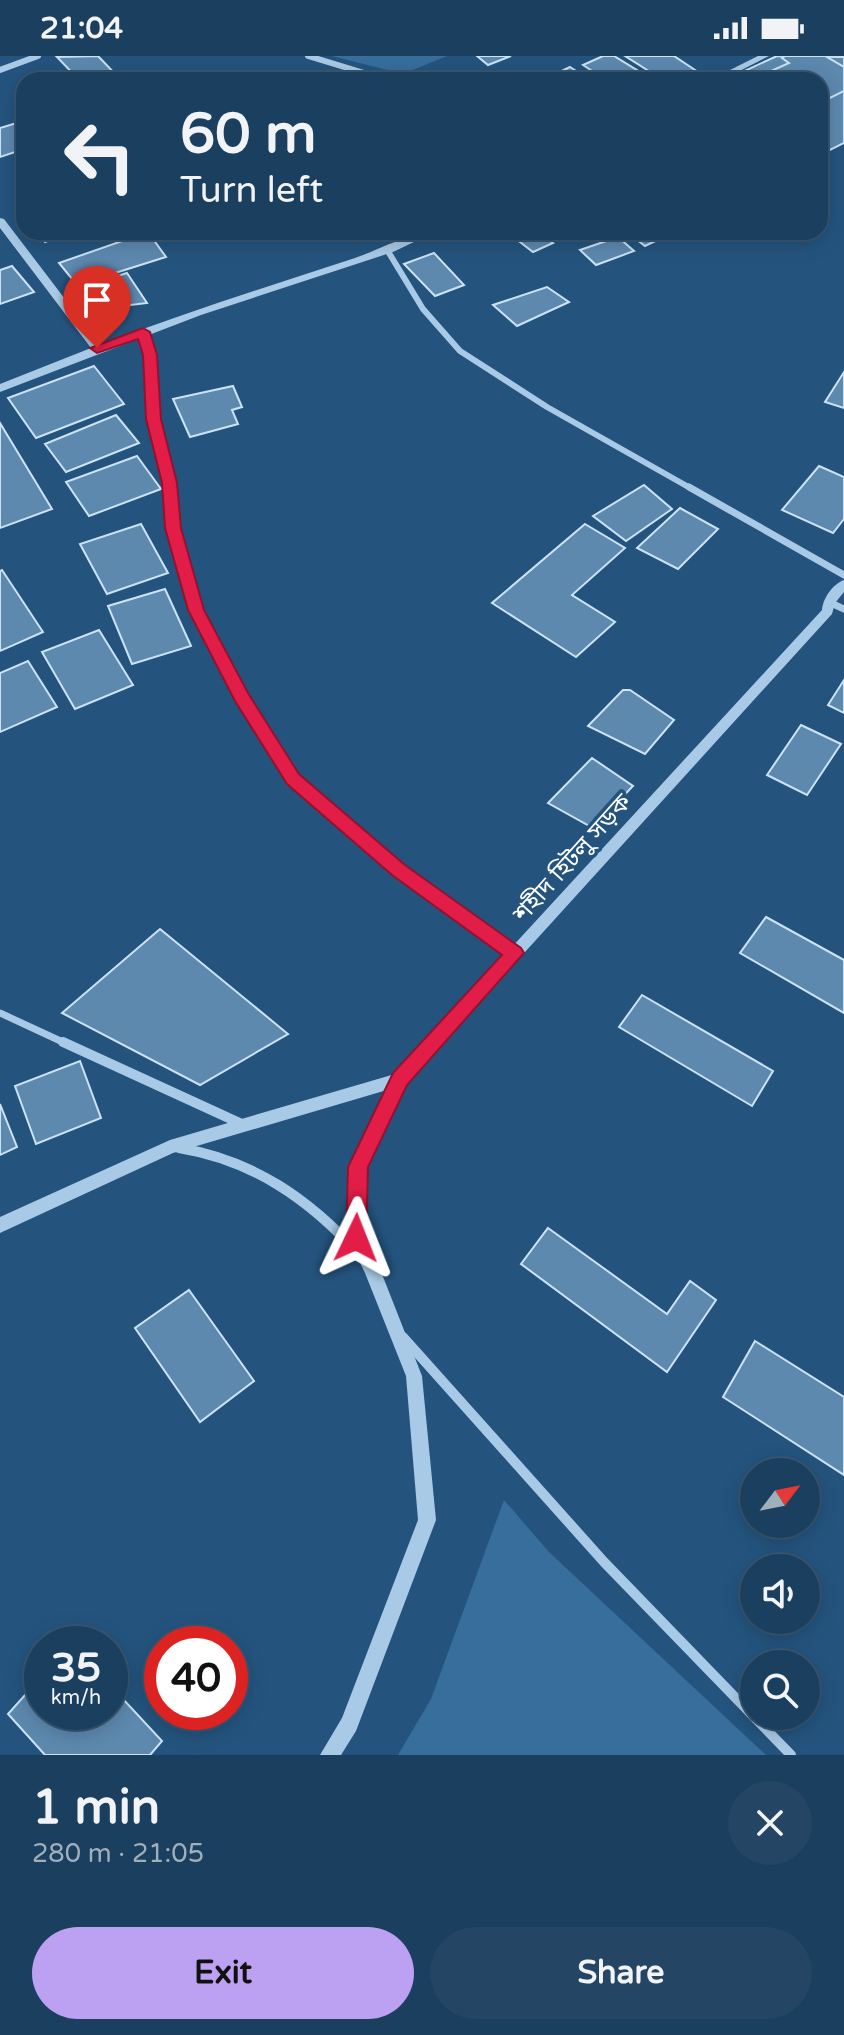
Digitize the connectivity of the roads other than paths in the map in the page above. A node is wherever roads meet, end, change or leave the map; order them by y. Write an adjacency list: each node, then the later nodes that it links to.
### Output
1 (38, 56): 4 (street)
2 (308, 56): 5 (street)
3 (765, 56): 6 (street)
4 (0, 70)
5 (361, 72)
6 (732, 72)
7 (0, 221): 11 (street)
8 (414, 240): 9 (street)
9 (389, 253): 10 (street); 13 (street)
10 (143, 332): 11 (street); 17 (street)
11 (97, 348): 12 (street)
12 (0, 388)
13 (844, 575)
14 (844, 584): 15 (street, শহীদ হিটলু সড়ক)
15 (829, 602): 16 (street); 17 (street, শহীদ হিটলু সড়ক)
16 (844, 609)
17 (515, 953): 19 (street, শহীদ হিটলু সড়ক)
18 (0, 1013): 20 (street)
19 (400, 1079): 20 (street); 23 (street, শহীদ হিটলু সড়ক)
20 (244, 1125): 21 (street)
21 (170, 1147): 22 (street); 23 (street)
22 (0, 1225)
23 (372, 1269): 24 (street, শহীদ হিটলু সড়ক)
24 (395, 1328): 25 (street, শহীদ হিটলু সড়ক); 26 (street)
25 (330, 1755)
26 (791, 1755)

